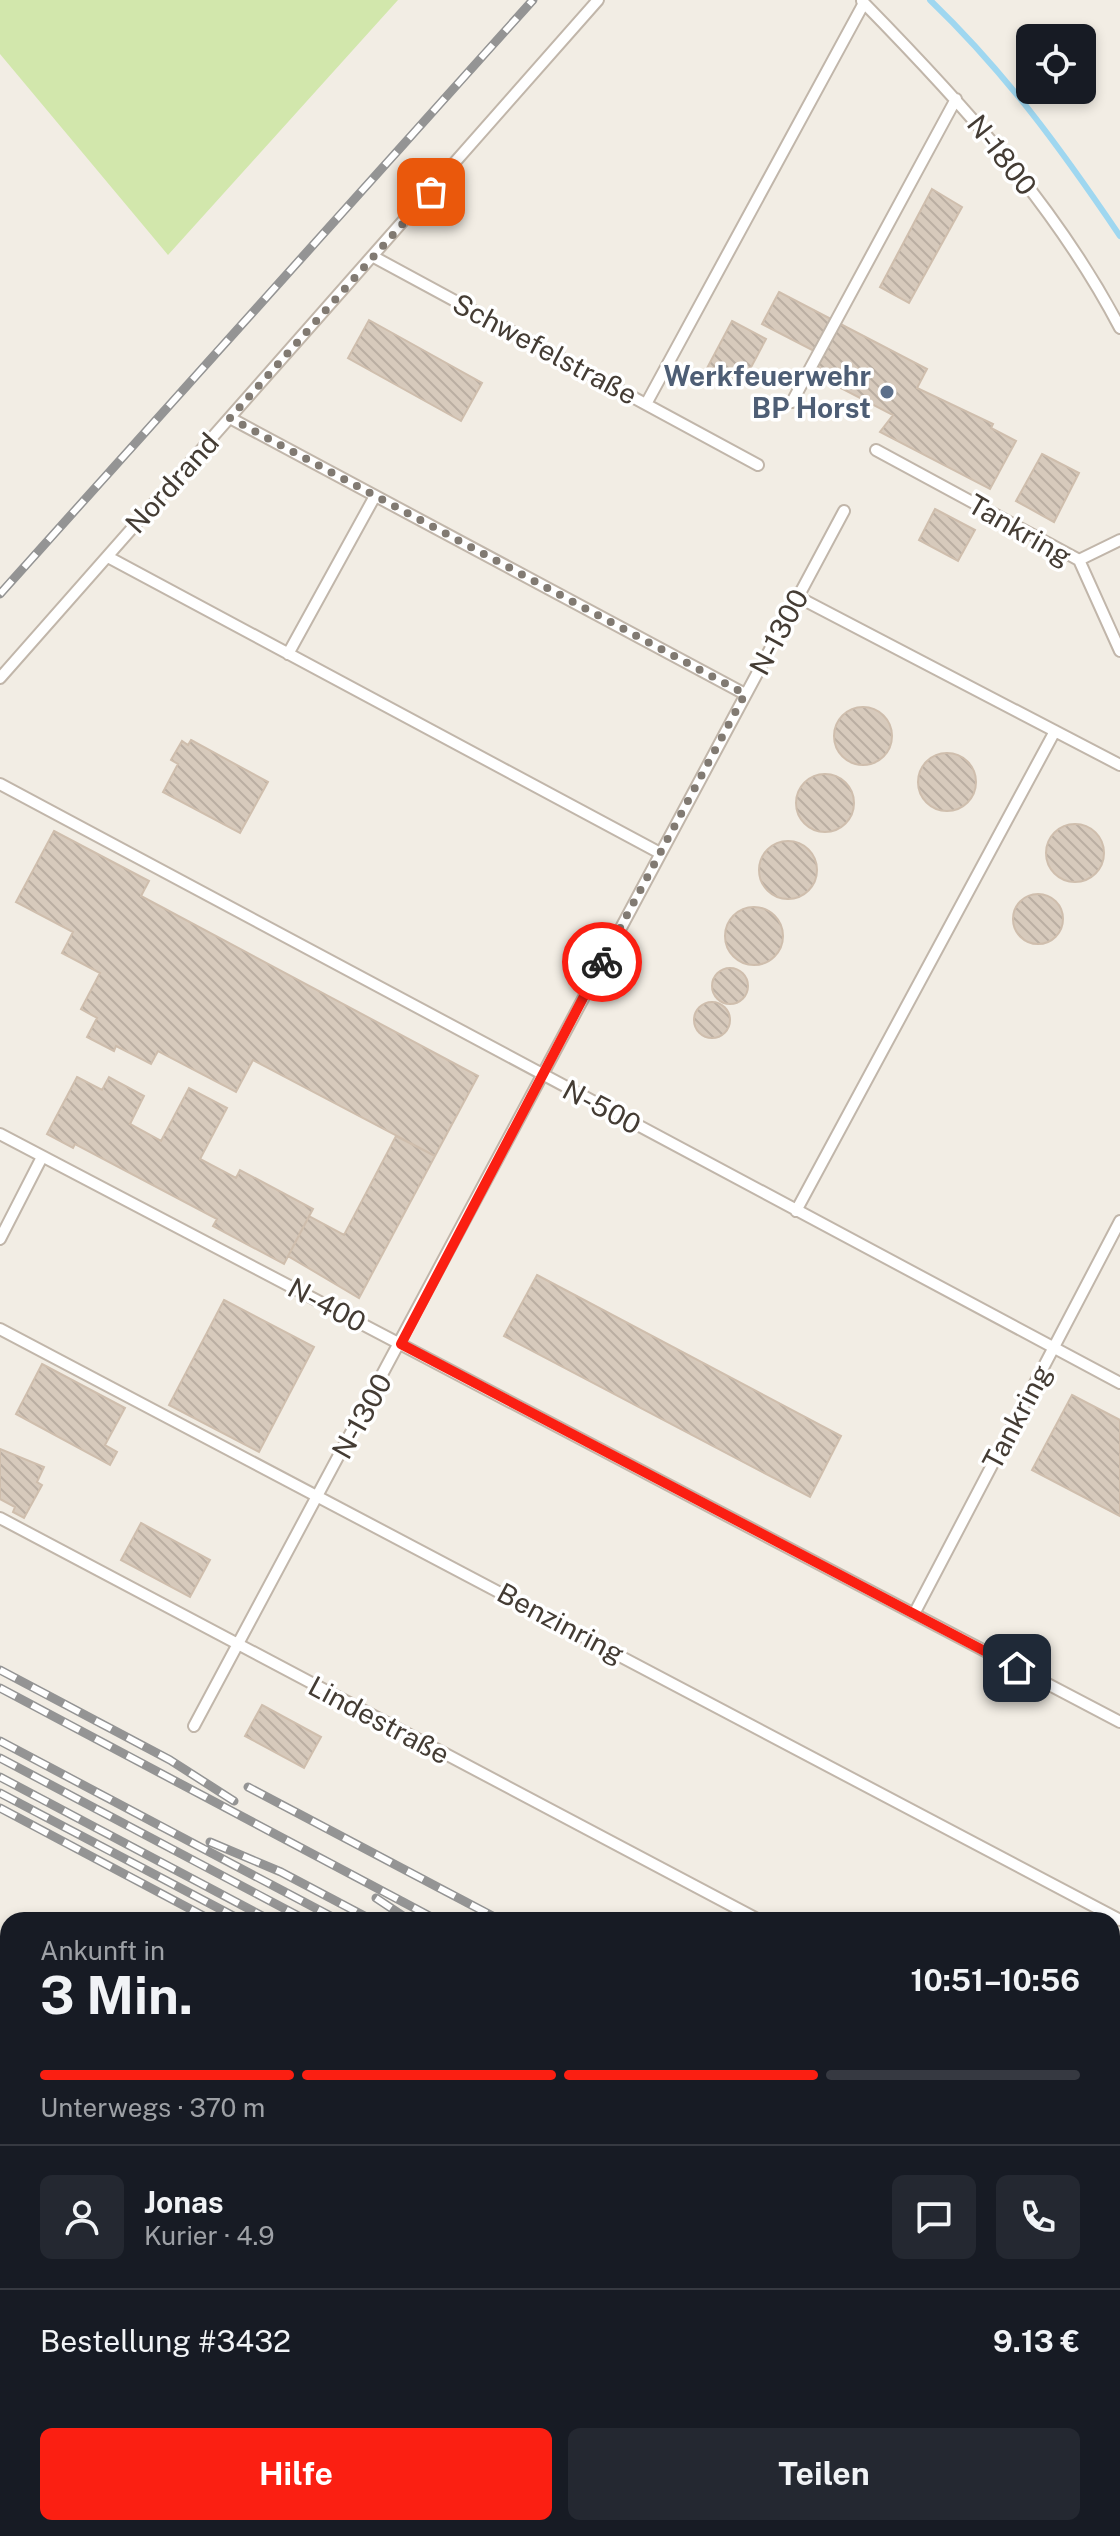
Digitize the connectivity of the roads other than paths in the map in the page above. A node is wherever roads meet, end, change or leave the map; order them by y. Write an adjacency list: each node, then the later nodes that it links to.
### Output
1 (598, 0): 4 (lane, Nordrand)
2 (863, 1): 3 (lane, N-1800); 7 (lane)
3 (956, 99): 5 (lane, N-1800); 6 (lane)
4 (374, 257): 7 (lane, Schwefelstraße); 8 (lane, Nordrand)
5 (1120, 328)
6 (792, 402)
7 (646, 404): 10 (lane, Schwefelstraße)
8 (230, 418): 11 (lane); 14 (lane, Nordrand)
9 (876, 450): 15 (lane, Tankring)
10 (758, 465)
11 (375, 496): 18 (lane); 20 (lane)
12 (844, 511): 16 (lane, N-1300)
13 (1120, 540): 15 (lane)
14 (108, 557): 18 (lane); 19 (lane, Nordrand)
15 (1079, 560): 17 (lane, Tankring)
16 (798, 597): 20 (lane, N-1300); 21 (lane)
17 (1120, 651)
18 (288, 654): 24 (lane)
19 (0, 678)
20 (745, 694): 24 (lane, N-1300)
21 (1055, 731): 22 (lane); 28 (lane)
22 (1120, 765)
23 (0, 784): 25 (lane, N-500)
24 (660, 853): 25 (lane, N-1300)
25 (542, 1074): 28 (lane, N-500); 32 (lane, N-1300)
26 (0, 1134): 27 (lane, N-400)
27 (42, 1157): 30 (lane); 32 (lane, N-400)
28 (796, 1211): 33 (lane, N-500)
29 (1120, 1221): 33 (lane, Tankring)
30 (0, 1239)
31 (0, 1329): 35 (lane, Benzinring)
32 (401, 1344): 35 (lane, N-1300); 37 (lane, N-400)
33 (1053, 1347): 34 (lane, N-500); 37 (lane, Tankring)
34 (1120, 1383)
35 (319, 1495): 38 (lane, N-1300); 42 (lane, Benzinring)
36 (0, 1518): 38 (lane, Lindestraße)
37 (914, 1614): 39 (lane, N-400)
38 (237, 1645): 40 (lane, N-1300); 41 (lane, Lindestraße)
39 (1120, 1722)
40 (194, 1726)
41 (744, 1912)
42 (1105, 1912)

